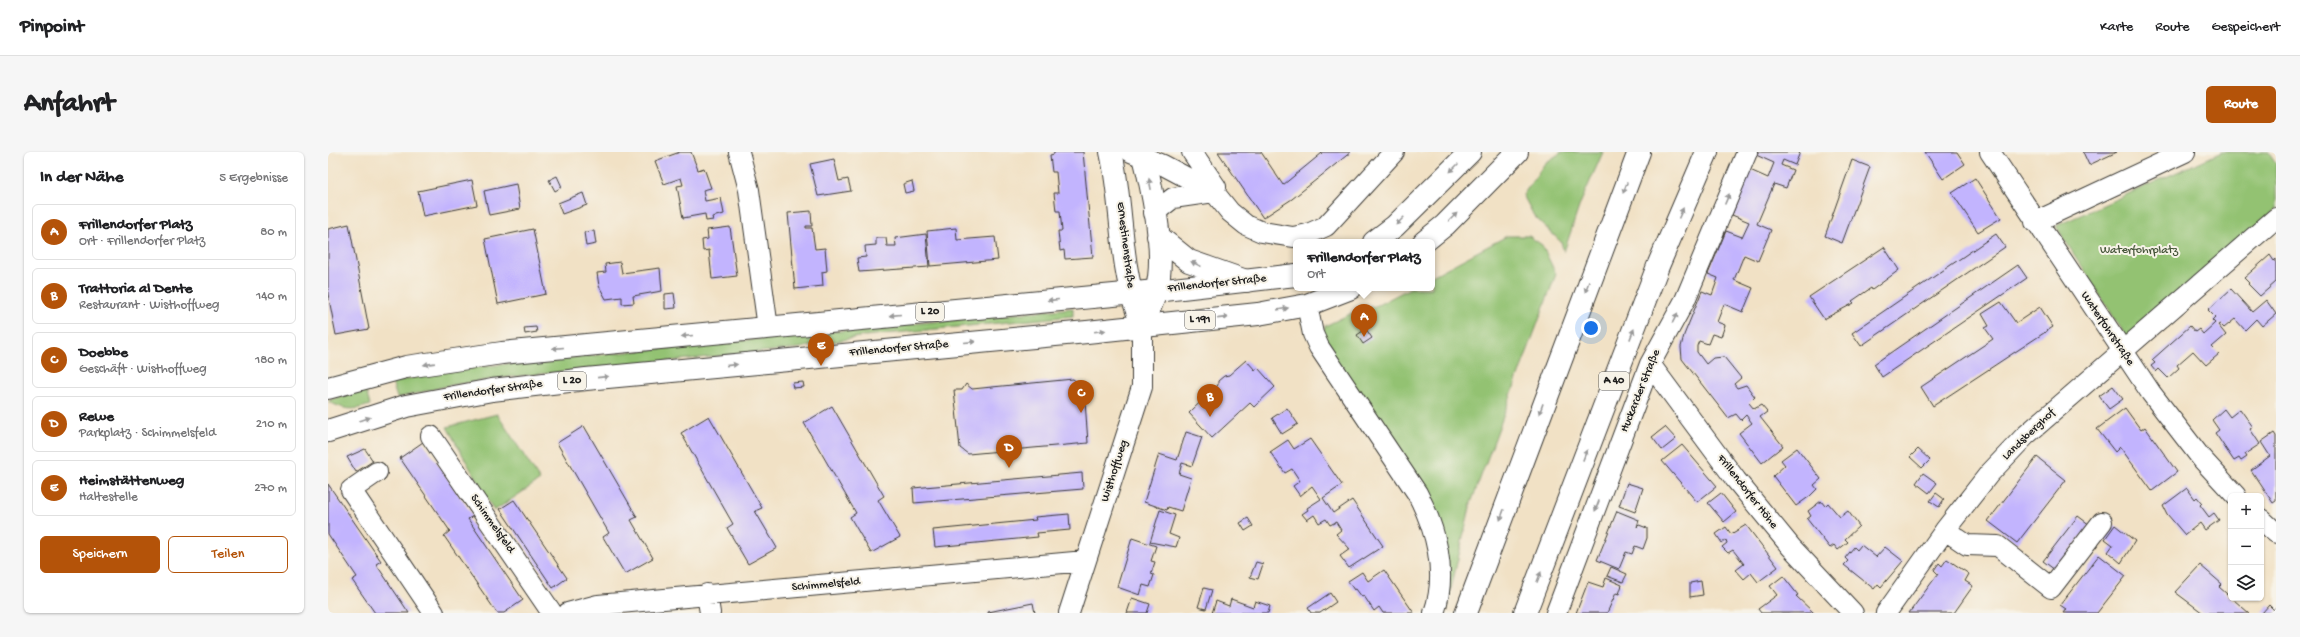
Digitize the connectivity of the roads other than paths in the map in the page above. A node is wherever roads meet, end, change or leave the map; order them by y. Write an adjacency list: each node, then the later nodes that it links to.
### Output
1 (739, 152): 27 (street)
2 (1111, 152): 24 (main road, Ernestinenstraße)
3 (1192, 152): 13 (street)
4 (1394, 152): 13 (street)
5 (1470, 152): 18 (main road, one-way to 18)
6 (1517, 152): 19 (main road, one-way to 6)
7 (1639, 152): 46 (main road, one-way to 46)
8 (1707, 152): 47 (main road, A 40, one-way to 8)
9 (1747, 152): 29 (street, Huckarder Straße, one-way to 9)
10 (1990, 152): 16 (street, Waterfohrstraße)
11 (2184, 152): 16 (street)
12 (1140, 154): 13 (street); 14 (main road, one-way to 12)
13 (1214, 192): 14 (street)
14 (1154, 213): 17 (main road)
15 (2276, 218): 28 (street)
16 (2035, 222): 28 (street, Waterfohrstraße)
17 (1158, 236): 21 (main road, one-way to 17); 22 (main road)
18 (1378, 239)
19 (1428, 239)
20 (1293, 275): 21 (main road, Frillendorfer Straße)
21 (1246, 282): 22 (main road, Frillendorfer Straße)
22 (1156, 291): 24 (main road, Frillendorfer Straße / L 20); 26 (main road)
23 (1343, 291): 25 (main road, Frillendorfer Straße / L 191)
24 (1130, 292): 26 (main road, Ernestinenstraße); 27 (main road, Frillendorfer Straße / L 20, one-way to 27)
25 (1307, 305): 26 (main road, Frillendorfer Straße / L 191, one-way to 25); 45 (street)
26 (1142, 326): 31 (main road, Frillendorfer Straße / L 20, one-way to 26); 39 (street, Wisthoffweg)
27 (768, 328): 30 (main road, Frillendorfer Straße / L 20, one-way to 30)
28 (2122, 351): 34 (street, Waterfohrstraße); 37 (street, Landsberghof)
29 (1650, 364): 48 (street, Huckarder Straße, one-way to 48); 49 (street, Frillendorfer Höhe)
30 (328, 388)
31 (328, 431)
32 (431, 436): 42 (street, Schimmelsfeld)
33 (377, 472): 41 (street)
34 (2233, 493)
35 (2102, 522): 37 (street)
36 (2264, 522): 38 (street)
37 (1945, 530): 50 (street, Landsberghof)
38 (2276, 533)
39 (1085, 561): 40 (street, Schimmelsfeld); 44 (street, Wisthoffweg)
40 (708, 604): 43 (street, Schimmelsfeld)
41 (434, 613)
42 (552, 613)
43 (568, 613)
44 (1069, 613)
45 (1434, 613)
46 (1466, 613)
47 (1525, 613)
48 (1556, 613)
49 (1853, 613)
50 (1886, 613)

